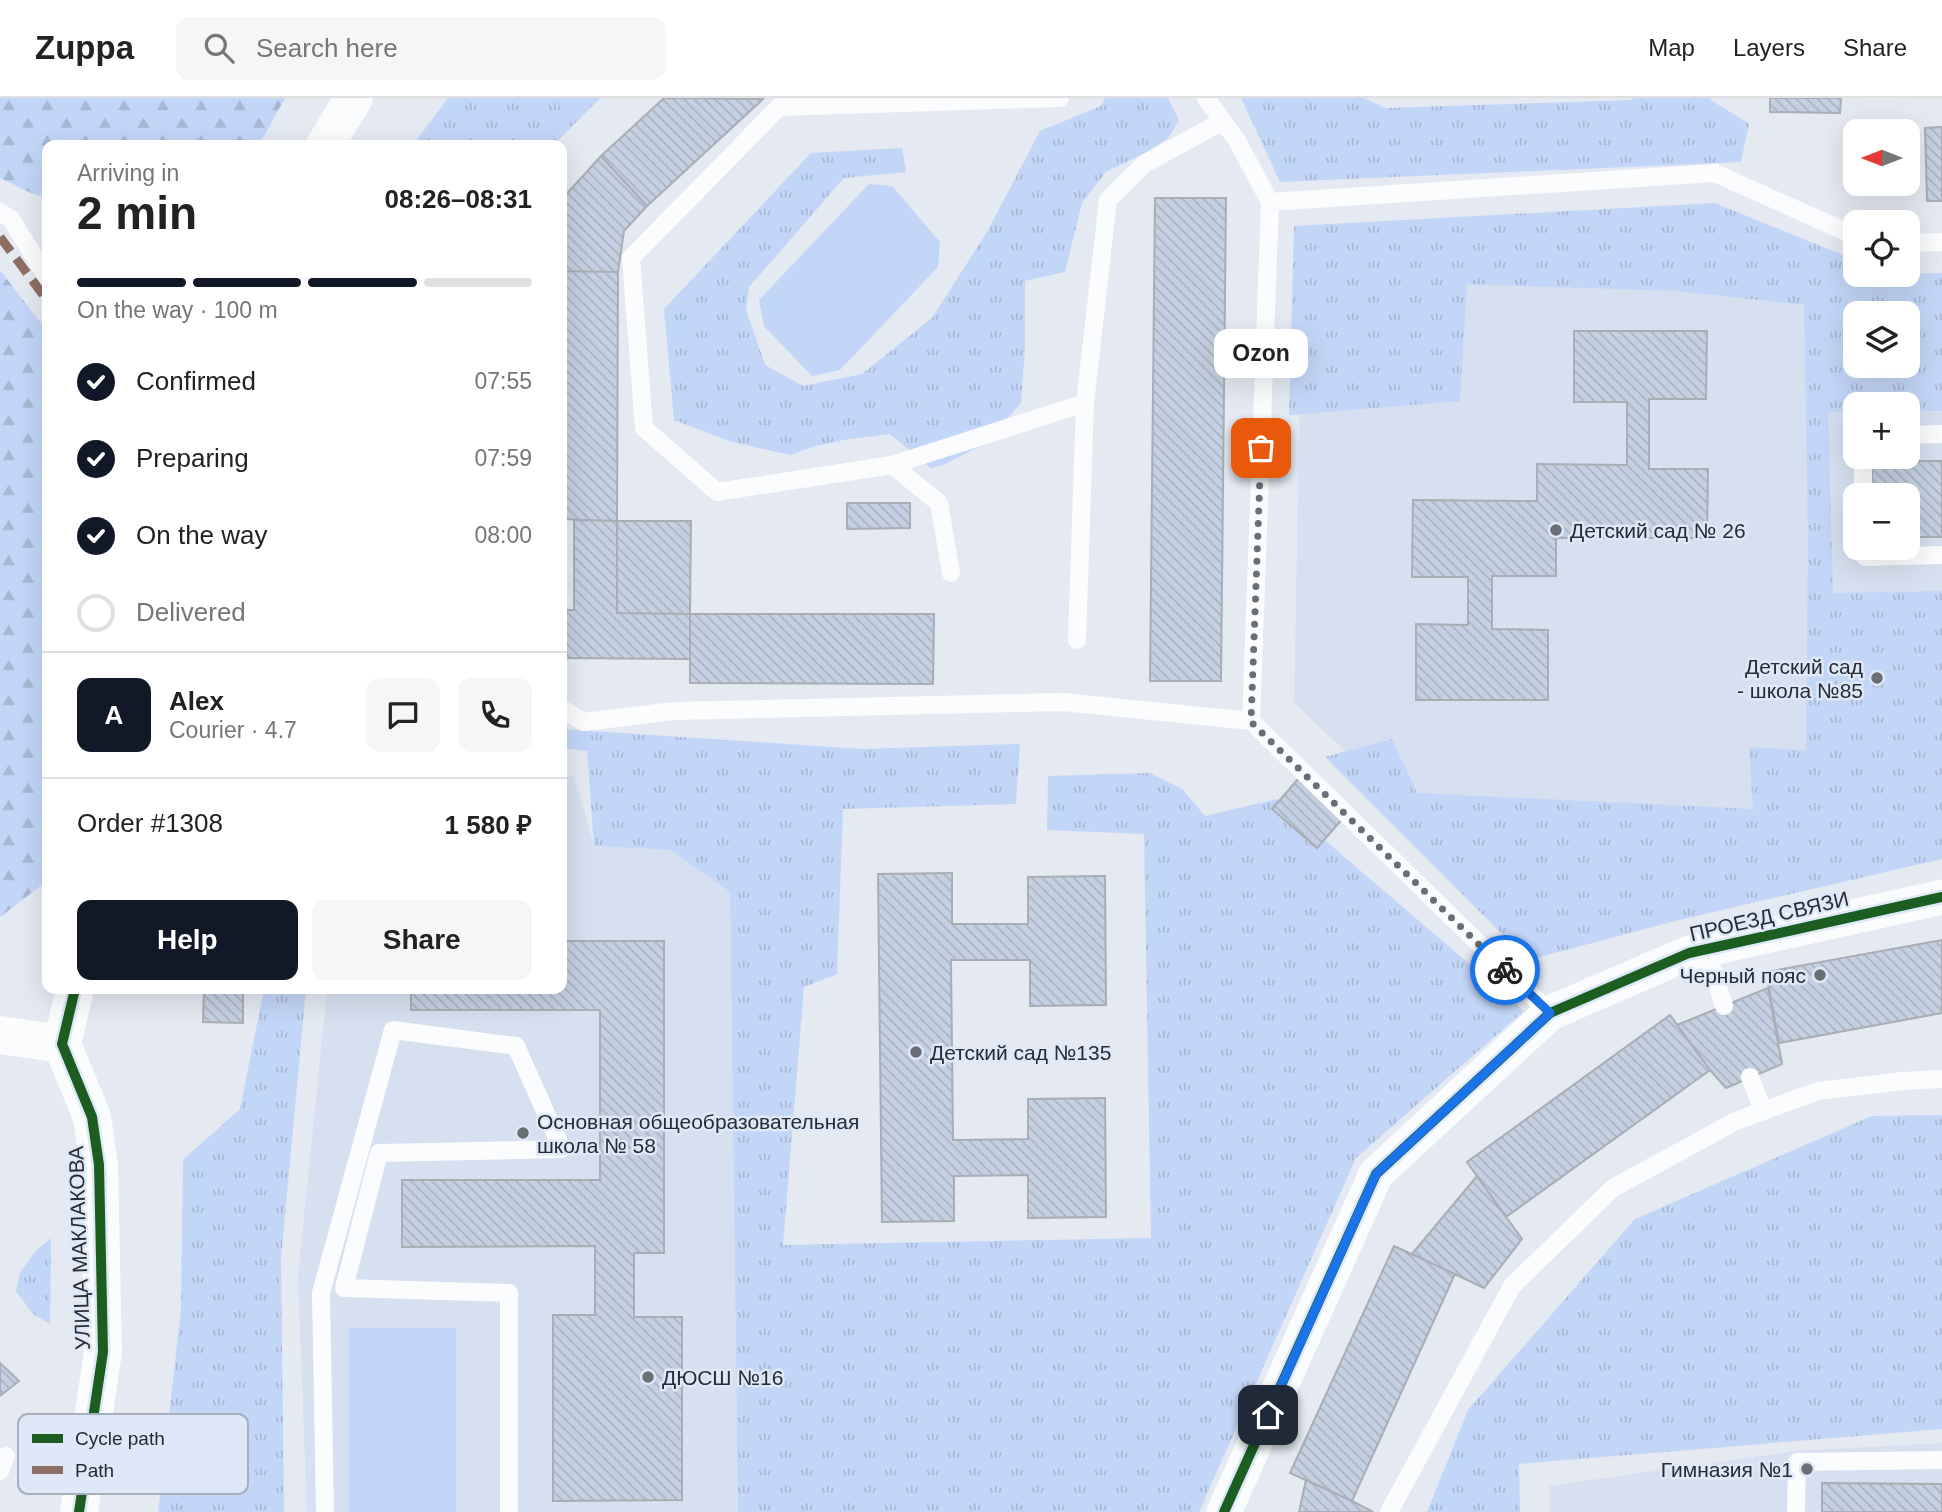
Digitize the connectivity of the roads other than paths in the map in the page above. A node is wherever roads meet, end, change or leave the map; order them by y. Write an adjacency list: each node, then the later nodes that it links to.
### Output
1 (354, 98): 5 (street)
2 (1060, 98): 15 (lane)
3 (1206, 98): 4 (lane)
4 (1223, 121): 6 (lane); 12 (lane)
5 (328, 140)
6 (1270, 202): 8 (lane); 21 (lane)
7 (0, 212): 11 (lane)
8 (1843, 231)
9 (1942, 242): 10 (lane)
10 (1920, 243)
11 (42, 269)
12 (1085, 403): 15 (lane); 19 (lane)
13 (1942, 434): 14 (lane)
14 (1920, 435)
15 (891, 465): 18 (lane)
16 (1942, 555): 17 (lane)
17 (1920, 556)
18 (951, 573)
19 (1077, 640)
20 (567, 712): 21 (lane)
21 (1251, 722): 26 (lane)
22 (1942, 897): 23 (street, ПРОЕЗД СВЯЗИ)
23 (1706, 949): 25 (lane); 26 (street, ПРОЕЗД СВЯЗИ)
24 (74, 994): 28 (street)
25 (1724, 1006)
26 (1550, 1013): 38 (street, ПРОЕЗД СВЯЗИ)
27 (0, 1035): 28 (street)
28 (62, 1044): 32 (street, УЛИЦА МАКЛАКОВА)
29 (1750, 1077): 31 (lane)
30 (1942, 1079): 31 (lane)
31 (1763, 1111): 39 (lane)
32 (94, 1414)
33 (1942, 1460): 40 (lane)
34 (82, 1494): 35 (street, УЛИЦА МАКЛАКОВА)
35 (79, 1512)
36 (325, 1512): 37 (lane)
37 (509, 1512)
38 (1224, 1512)
39 (1389, 1512)
40 (1796, 1512)

